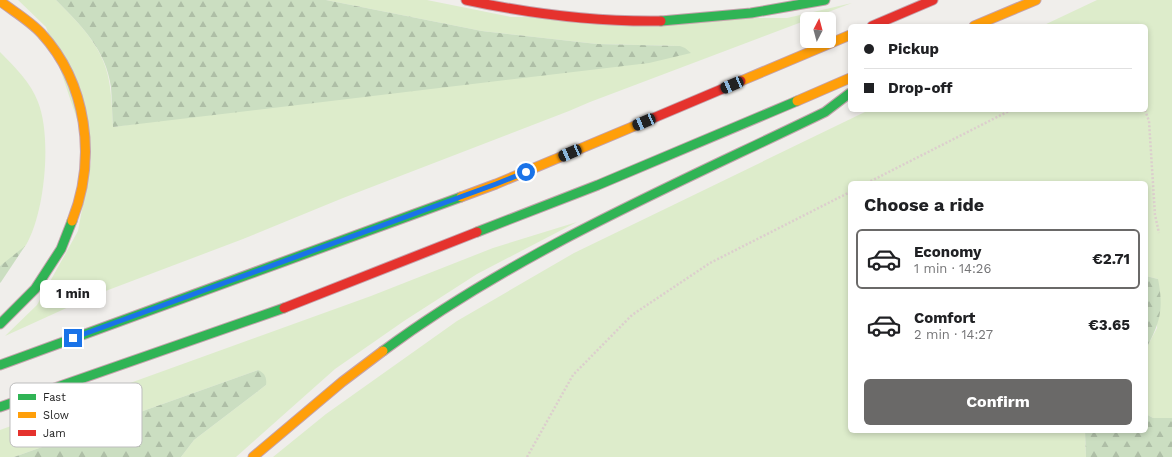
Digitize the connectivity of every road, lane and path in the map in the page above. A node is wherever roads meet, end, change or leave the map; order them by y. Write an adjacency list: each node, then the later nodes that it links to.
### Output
1 (466, 0): 2 (highway)
2 (825, 0)
3 (933, 0): 6 (highway)
4 (1036, 0): 7 (highway)
5 (0, 1): 16 (highway)
6 (877, 24)
7 (979, 24)
8 (848, 36): 17 (highway)
9 (848, 79): 18 (highway)
10 (848, 94): 21 (highway)
11 (1007, 112): 13 (path)
12 (1146, 112): 15 (path)
13 (872, 181)
14 (848, 193): 22 (path)
15 (1159, 233)
16 (0, 324)
17 (0, 365)
18 (69, 383)
19 (10, 404): 20 (highway)
20 (0, 407)
21 (253, 457)
22 (527, 457)

